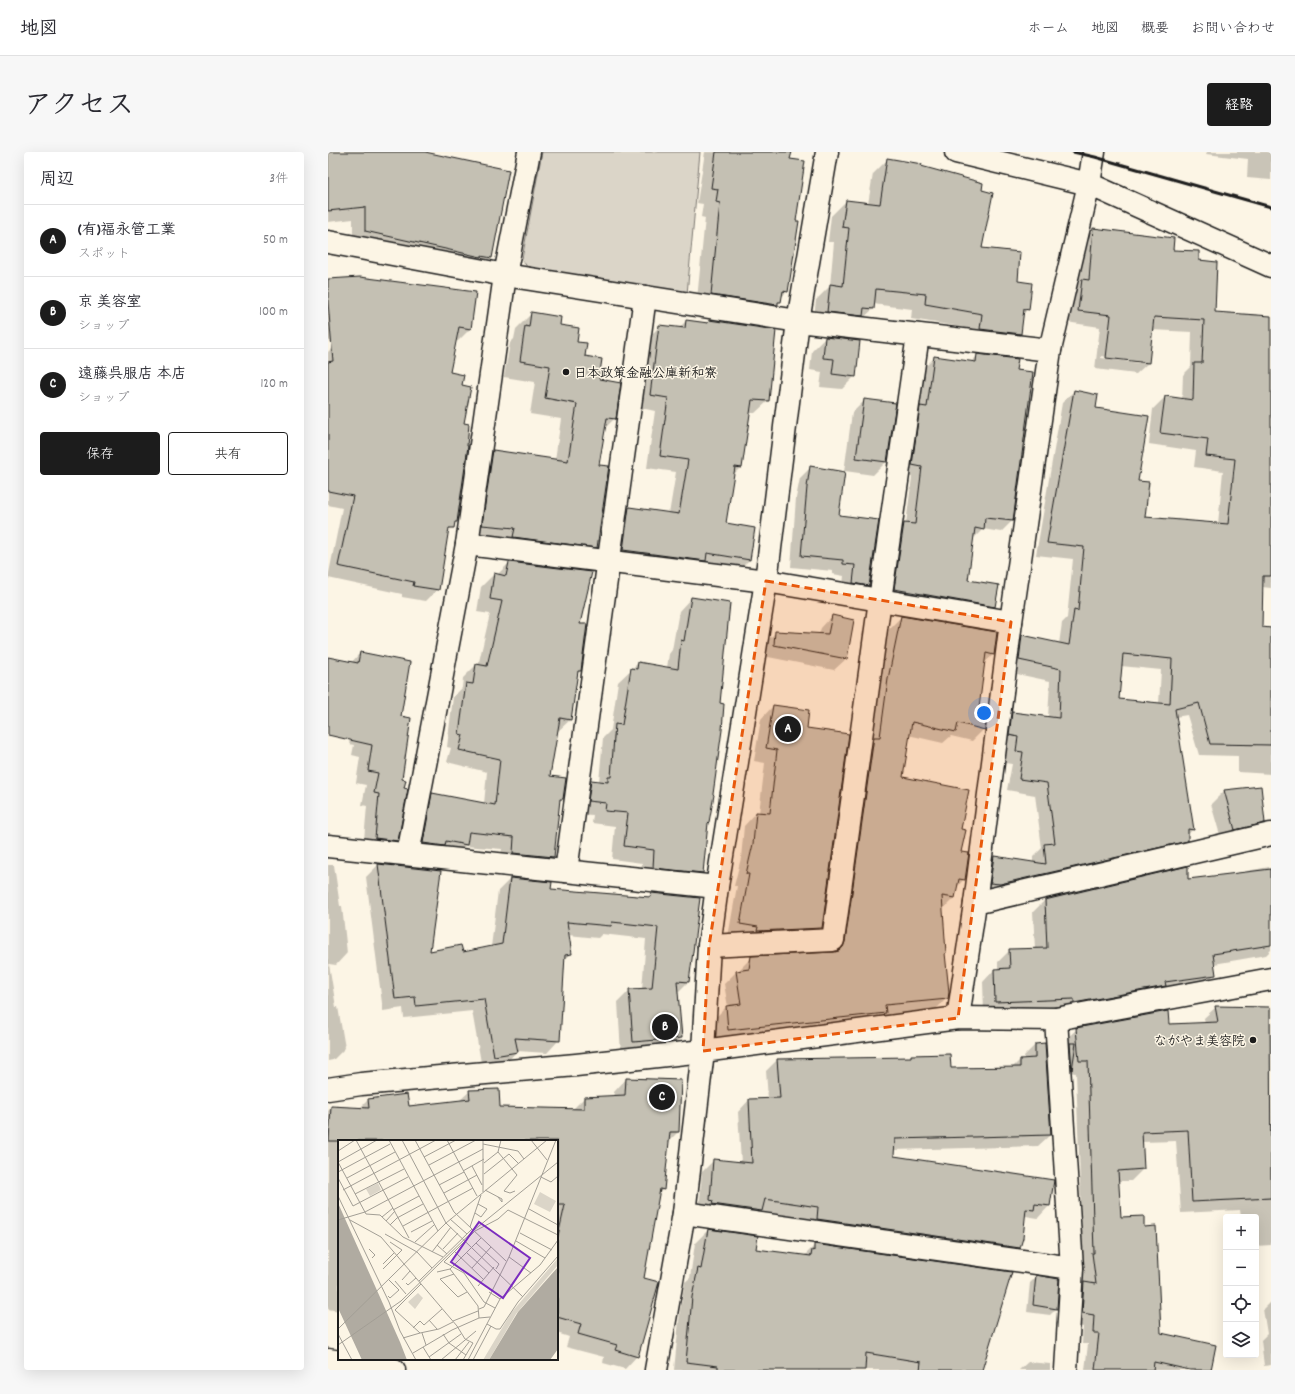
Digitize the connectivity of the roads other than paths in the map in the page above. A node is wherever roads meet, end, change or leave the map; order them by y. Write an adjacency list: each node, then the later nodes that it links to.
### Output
1 (529, 152): 8 (street)
2 (826, 152): 10 (street)
3 (956, 152): 5 (street)
4 (1094, 152): 5 (street)
5 (1089, 184): 7 (street); 12 (street)
6 (328, 242): 8 (street)
7 (1271, 266)
8 (505, 275): 9 (street); 13 (street)
9 (645, 297): 10 (street); 14 (street)
10 (798, 321): 11 (street); 15 (street)
11 (918, 335): 12 (street); 16 (street)
12 (1050, 350): 17 (street)
13 (467, 544): 14 (street); 20 (street)
14 (609, 562): 15 (street); 21 (street)
15 (766, 581): 16 (street); 22 (street)
16 (880, 600): 17 (street); 24 (street)
17 (1010, 622): 23 (street)
18 (1271, 834): 23 (street)
19 (328, 846): 20 (street)
20 (408, 854): 21 (street)
21 (566, 871): 22 (street)
22 (717, 887): 24 (street)
23 (974, 903): 26 (street)
24 (709, 946): 28 (street)
25 (1271, 979): 27 (street)
26 (958, 1018): 27 (street); 28 (street)
27 (1056, 1019): 31 (street)
28 (703, 1051): 29 (street); 30 (street)
29 (328, 1089)
30 (684, 1213): 31 (street); 34 (street)
31 (1072, 1268): 35 (street)
32 (328, 1360): 33 (street)
33 (394, 1370)
34 (656, 1370)
35 (1066, 1370)

